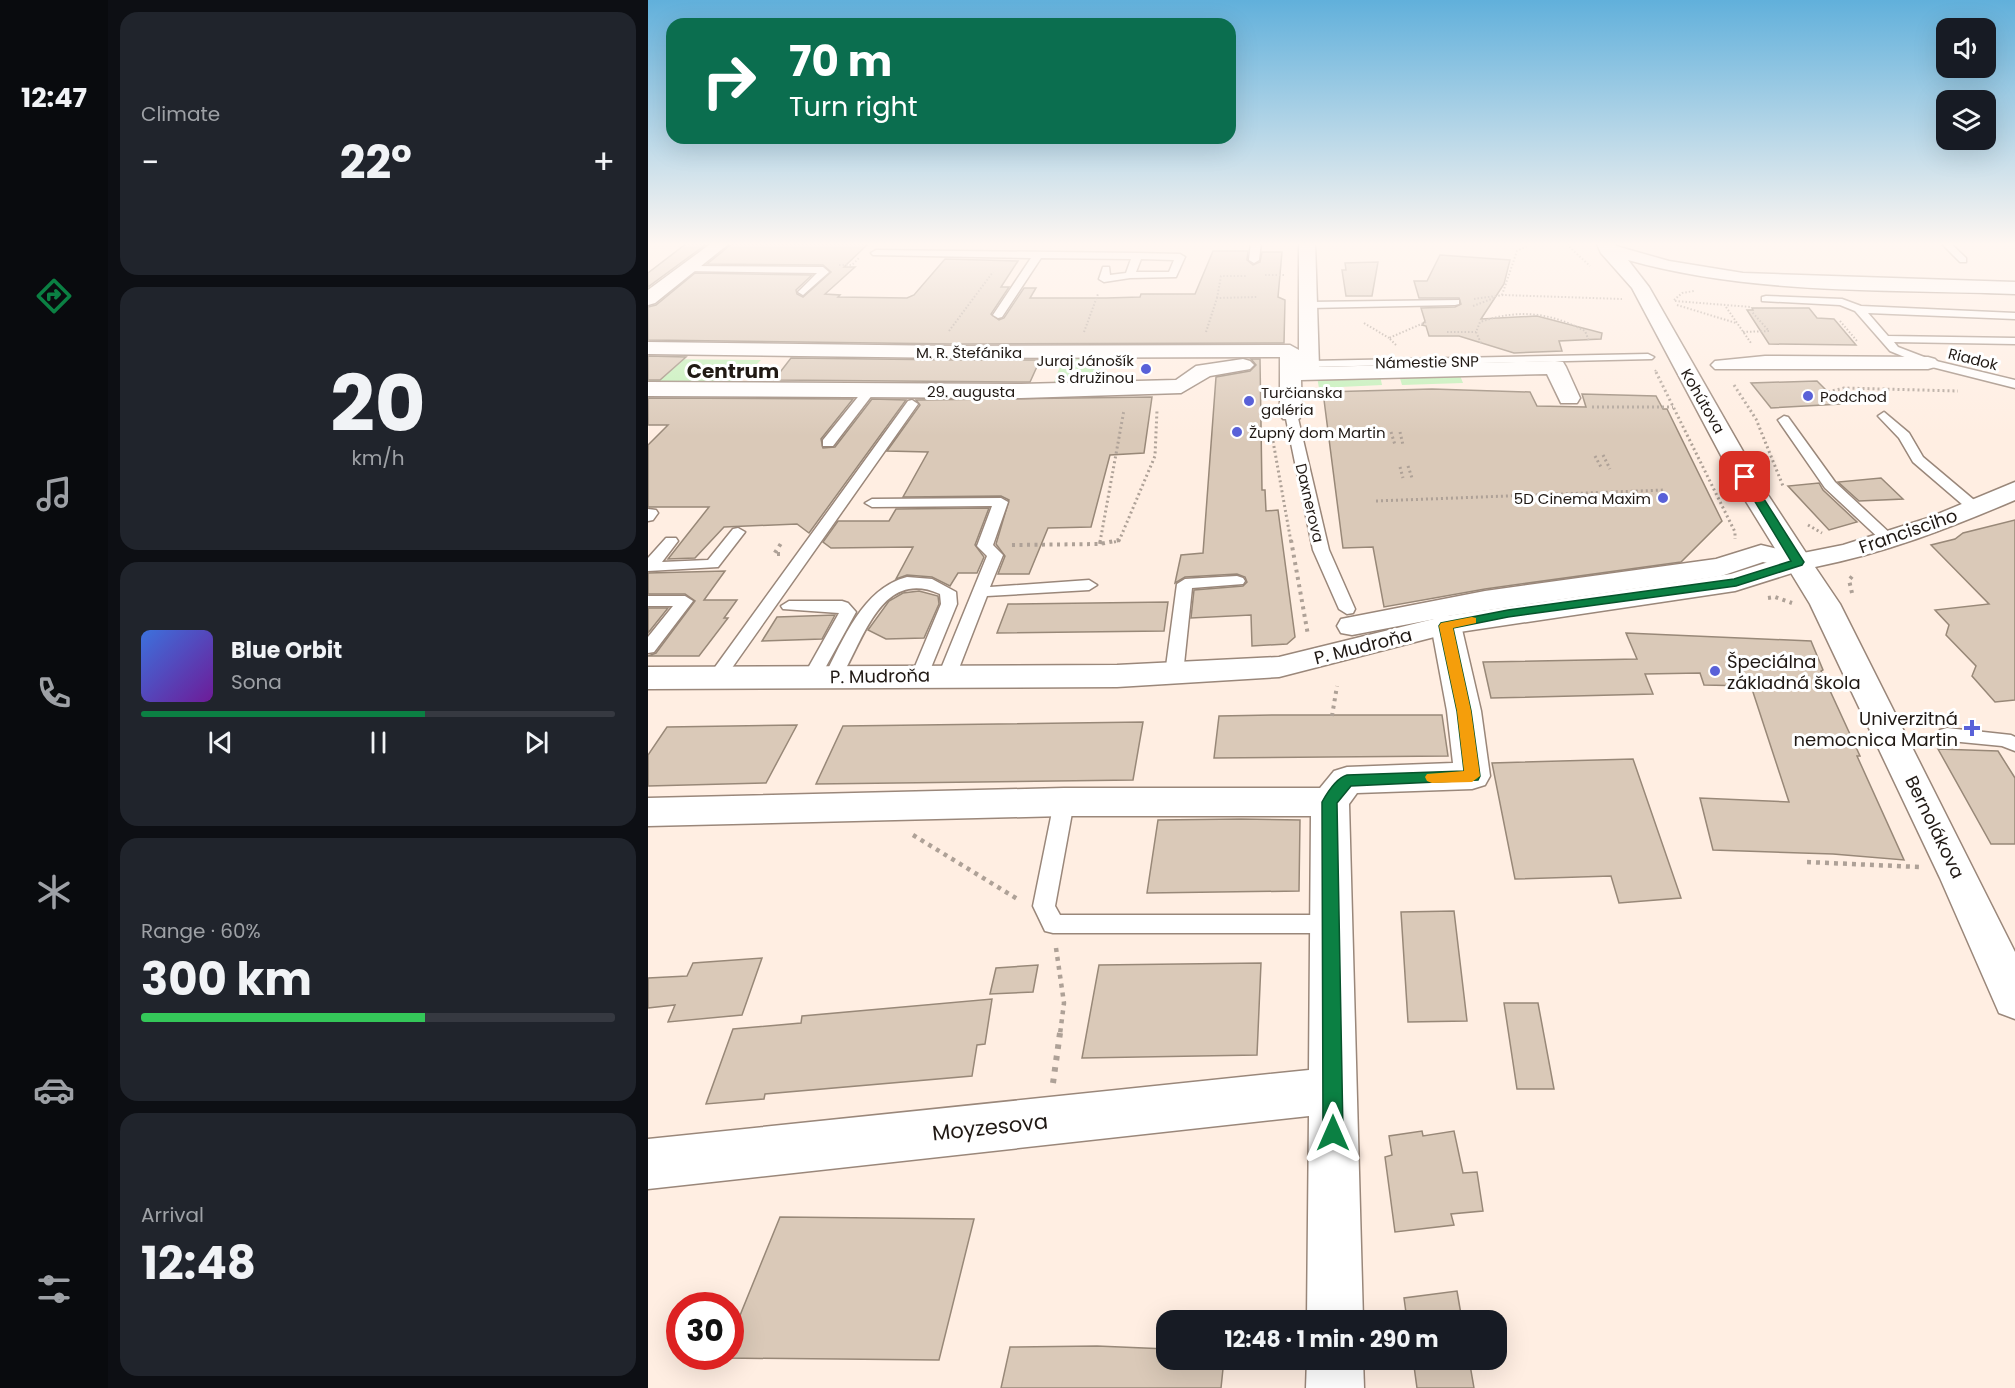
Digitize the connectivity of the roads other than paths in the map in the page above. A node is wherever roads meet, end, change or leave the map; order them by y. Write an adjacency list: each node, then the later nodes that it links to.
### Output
1 (1003, 307): 6 (lane)
2 (1309, 307): 16 (street)
3 (1665, 307): 33 (street, Kohútova)
4 (1854, 307): 5 (lane)
5 (1859, 309): 7 (lane); 8 (lane, Riadok)
6 (998, 315)
7 (2015, 316)
8 (1885, 339): 9 (lane); 14 (lane, Riadok)
9 (2015, 341)
10 (648, 348): 11 (street, M. R. Štefánika)
11 (1085, 352): 12 (street, M. R. Štefánika); 20 (street)
12 (1205, 352): 16 (street, 29. augusta); 20 (street, 29. augusta)
13 (1650, 361): 16 (lane, Námestie SNP)
14 (1928, 363): 15 (street); 17 (lane, Riadok)
15 (1722, 365)
16 (1294, 370): 21 (street, 29. augusta); 23 (street, Daxnerova)
17 (2015, 384)
18 (648, 389): 19 (street, 29. augusta)
19 (870, 390): 20 (street, 29. augusta); 26 (lane)
20 (1073, 390)
21 (1566, 391)
22 (912, 404): 46 (lane)
23 (1291, 414): 40 (lane, Daxnerova)
24 (1884, 416): 29 (lane)
25 (1784, 420): 31 (lane)
26 (828, 443)
27 (2015, 490): 29 (street, Francisciho)
28 (872, 503): 36 (lane)
29 (1975, 508): 31 (street, Francisciho)
30 (738, 532): 32 (lane)
31 (1888, 539): 33 (street, Francisciho)
32 (671, 540)
33 (1798, 562): 39 (street, P. Mudroňa); 40 (street, P. Mudroňa); 53 (street, Bernolákova)
34 (1237, 581): 42 (lane)
35 (1089, 585): 36 (lane)
36 (980, 592): 43 (lane)
37 (648, 601): 41 (lane)
38 (789, 606): 44 (lane)
39 (1446, 626): 40 (street, P. Mudroňa); 49 (street)
40 (1354, 627): 42 (street, P. Mudroňa)
41 (648, 648)
42 (1174, 674): 43 (street, P. Mudroňa)
43 (933, 676): 44 (street, P. Mudroňa); 44 (lane)
44 (822, 677): 46 (street, P. Mudroňa)
45 (648, 678): 46 (street, P. Mudroňa)
46 (716, 678)
47 (1947, 735): 48 (lane)
48 (2015, 744)
49 (1338, 791): 50 (street); 52 (street)
50 (1064, 801): 51 (street); 52 (lane)
51 (648, 812)
52 (1333, 924): 54 (street)
53 (2015, 999)
54 (1333, 1093): 55 (street, Moyzesova); 56 (street)
55 (648, 1164)
56 (1335, 1310)
57 (1335, 1370): 58 (street)
58 (1335, 1388)

